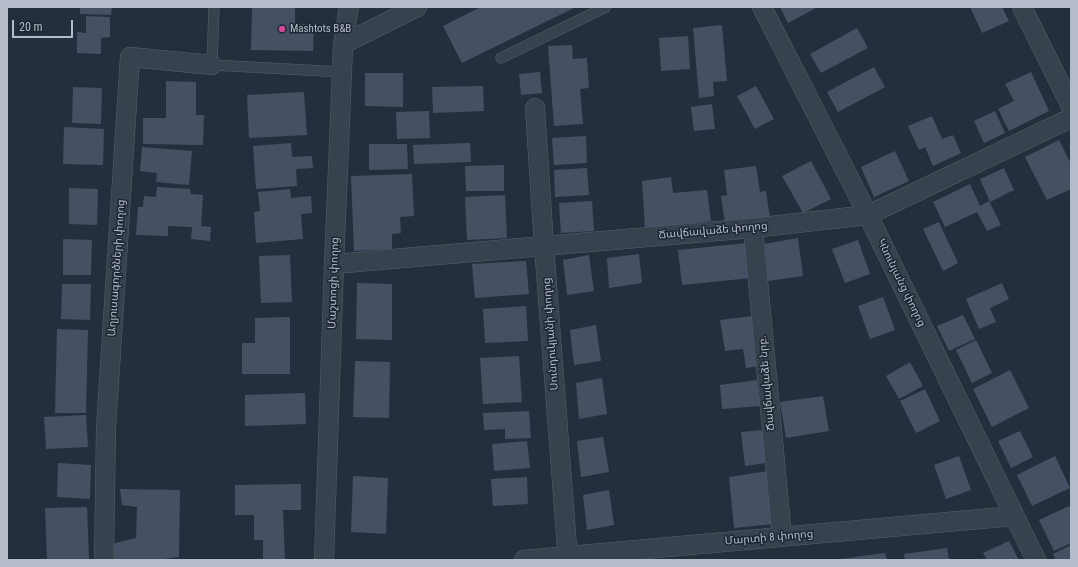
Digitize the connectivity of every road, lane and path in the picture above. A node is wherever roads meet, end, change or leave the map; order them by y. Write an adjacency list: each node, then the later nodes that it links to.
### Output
1 (214, 7): 9 (lane)
2 (349, 7): 7 (street, Մաշտոցի փողոց)
3 (417, 7): 7 (street)
4 (606, 7): 8 (lane)
5 (762, 7): 14 (street, Կնունյանց փողոց)
6 (1022, 7): 11 (street)
7 (343, 44): 10 (street, Մաշտոցի փողոց)
8 (501, 58)
9 (212, 65): 10 (lane); 21 (street, Աղյուսագործների փողոց)
10 (342, 72): 17 (street, Մաշտոցի փողոց)
11 (1071, 106)
12 (535, 108): 16 (street, Սունդուկյանի փողոց)
13 (1071, 118): 14 (street, Ճավճավաձե փողոց)
14 (868, 215): 15 (street, Ճավճավաձե փողոց); 18 (street, Կնունյանց փողոց)
15 (753, 228): 16 (street, Ճավճավաձե փողոց); 19 (street, Ճավճավաձե նրբ.)
16 (544, 246): 17 (street, Ճավճավաձե փողոց); 20 (street, Սունդուկյանի փողոց)
17 (334, 264): 22 (street, Մաշտոցի փողոց)
18 (1014, 516): 19 (street, Մարտի 8 փողոց); 24 (street, Կնունյանց փողոց)
19 (782, 537): 20 (street, Մարտի 8 փողոց)
20 (567, 558): 23 (street, Մարտի 8 փողոց)
21 (104, 560)
22 (324, 560)
23 (524, 560)
24 (1036, 560)

